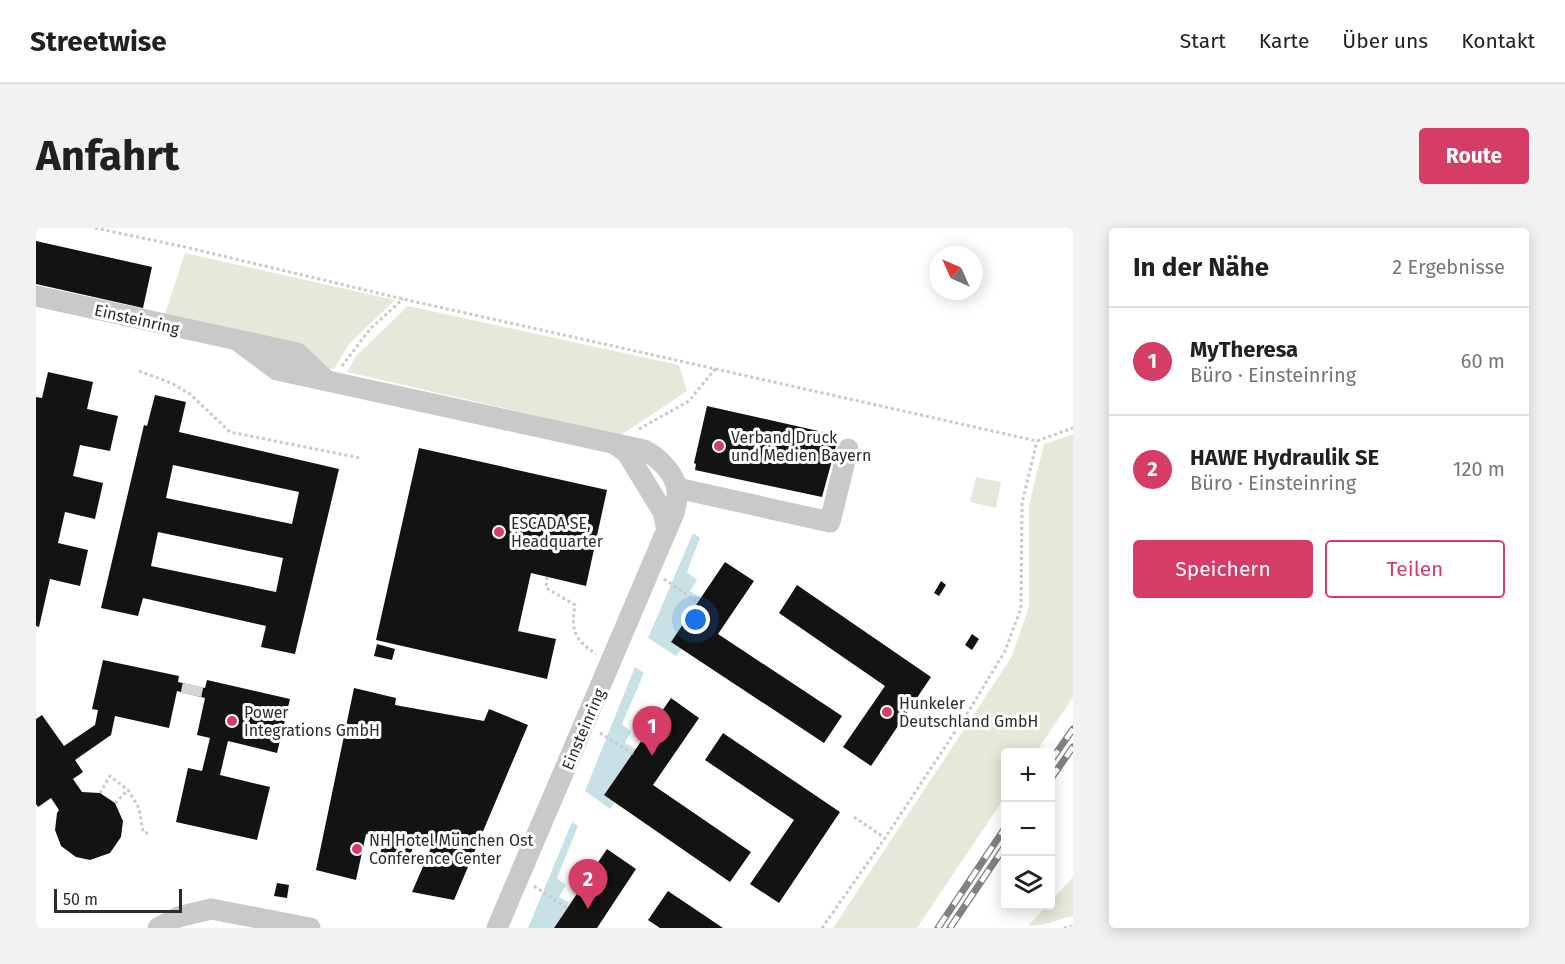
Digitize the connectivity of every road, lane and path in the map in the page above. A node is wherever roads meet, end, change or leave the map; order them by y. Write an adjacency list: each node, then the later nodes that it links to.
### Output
1 (95, 228): 3 (path)
2 (36, 296): 6 (street, Einsteinring)
3 (403, 299): 4 (path); 6 (path)
4 (715, 369): 8 (path); 9 (path)
5 (140, 371): 11 (path)
6 (329, 382): 9 (street)
7 (1073, 428): 8 (path)
8 (1036, 441): 25 (path)
9 (619, 445): 12 (street); 13 (street)
10 (848, 449): 12 (street)
11 (360, 458)
12 (677, 488): 13 (street, Einsteinring)
13 (667, 530): 31 (street, Einsteinring)
14 (547, 577): 17 (path)
15 (671, 583): 16 (path)
16 (698, 602)
17 (597, 655)
18 (606, 736): 19 (path)
19 (633, 754)
20 (128, 790): 21 (path); 22 (path); 24 (path)
21 (100, 793)
22 (115, 803)
23 (854, 817): 25 (path)
24 (151, 834)
25 (885, 838): 32 (path)
26 (534, 886): 27 (path)
27 (567, 908)
28 (1073, 926): 33 (path)
29 (158, 928): 30 (street)
30 (310, 928)
31 (497, 928)
32 (822, 928)
33 (1064, 928)

